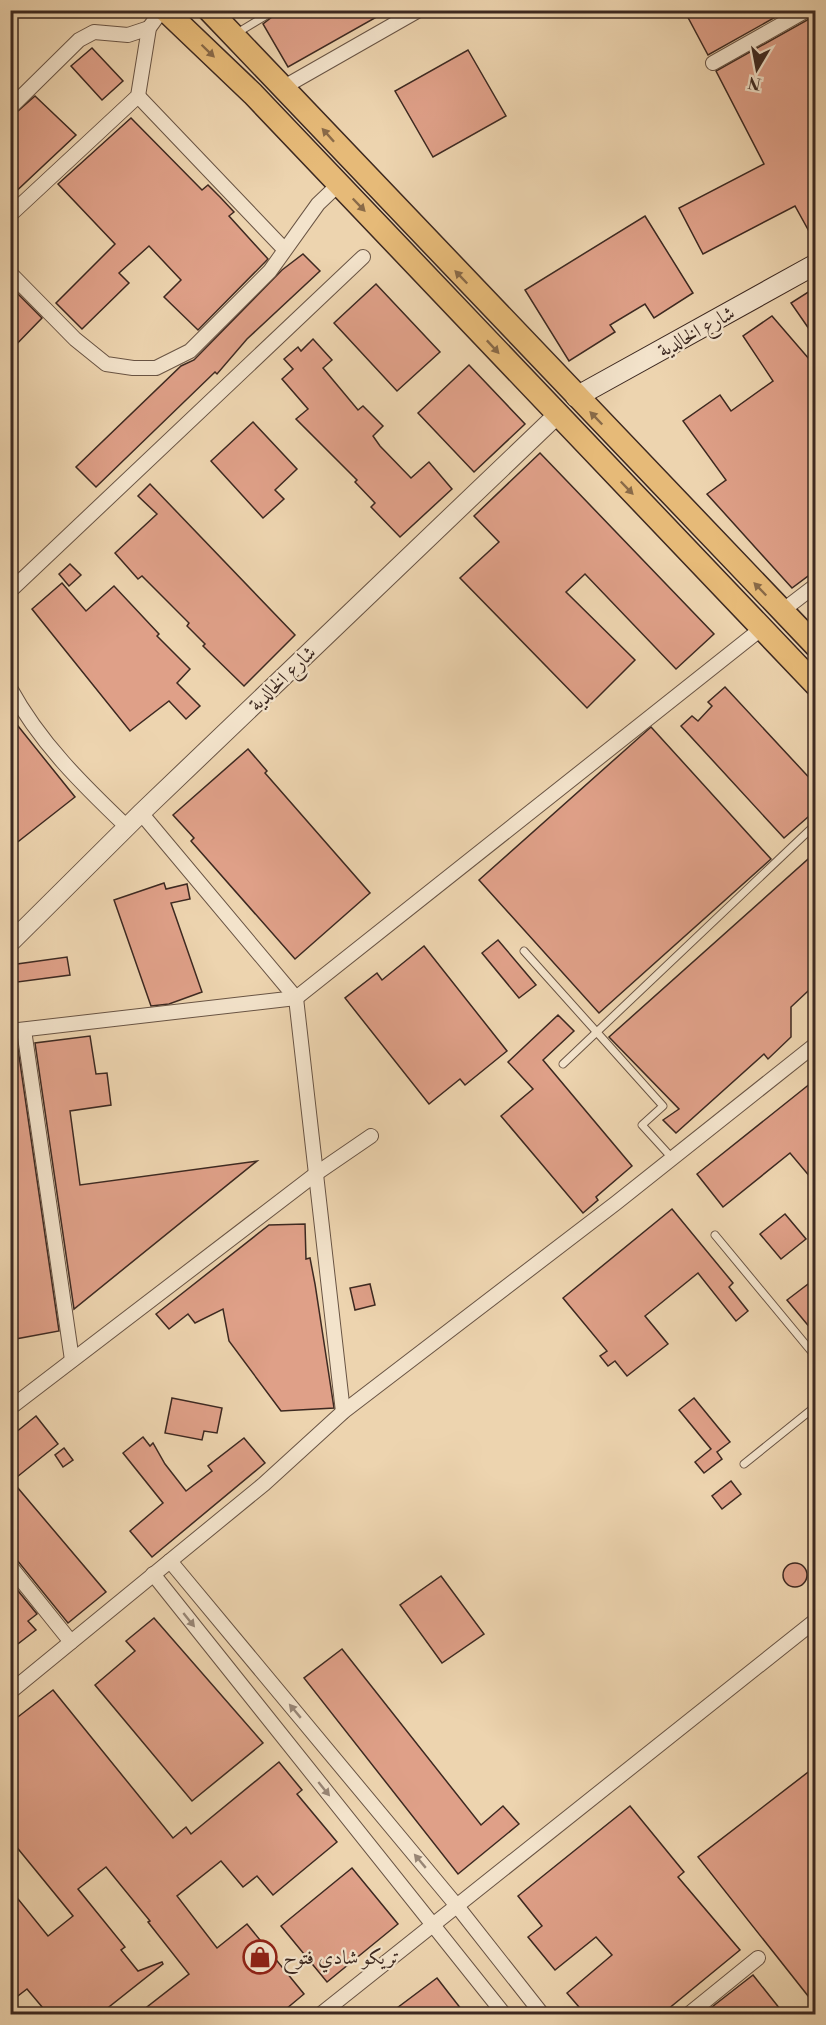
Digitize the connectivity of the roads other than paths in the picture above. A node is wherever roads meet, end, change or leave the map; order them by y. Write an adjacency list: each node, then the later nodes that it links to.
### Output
1 (164, 10): 6 (street); 12 (main road, one-way to 12)
2 (209, 10): 7 (main road)
3 (275, 10): 7 (lane)
4 (420, 10): 9 (street)
5 (807, 10): 8 (street)
6 (149, 28): 10 (street); 11 (street)
7 (233, 36): 9 (main road)
8 (713, 63)
9 (284, 87): 18 (main road, one-way to 9)
10 (138, 96): 13 (street); 14 (street)
11 (10, 108)
12 (339, 184): 14 (street); 19 (main road, one-way to 19)
13 (10, 215)
14 (284, 249): 17 (street)
15 (363, 257): 21 (street)
16 (816, 264): 18 (main road, شارع الخالدية)
17 (10, 273)
18 (576, 397): 22 (main road, one-way to 18)
19 (557, 415): 23 (main road, one-way to 23); 27 (street, شارع الخالدية)
20 (816, 585): 22 (street)
21 (10, 591)
22 (782, 611): 24 (main road)
23 (761, 629): 25 (main road); 32 (street)
24 (816, 646)
25 (816, 685)
26 (10, 688): 29 (street)
27 (141, 813): 29 (street, شارع الخالدية); 32 (street)
28 (816, 824): 34 (lane)
29 (127, 827): 30 (street, شارع الخالدية)
30 (10, 944)
31 (524, 951): 34 (lane)
32 (296, 998): 33 (street); 39 (street)
33 (17, 1030): 42 (street)
34 (596, 1032): 36 (lane); 38 (lane)
35 (816, 1044): 38 (street)
36 (562, 1064)
37 (371, 1136): 39 (street)
38 (672, 1158): 45 (street)
39 (317, 1173): 42 (street); 45 (street)
40 (715, 1234): 41 (lane)
41 (816, 1357)
42 (72, 1360): 44 (street)
43 (816, 1406): 46 (lane)
44 (10, 1408)
45 (344, 1412): 47 (street)
46 (744, 1464)
47 (170, 1561): 49 (street); 53 (street, one-way to 47)
48 (10, 1566): 51 (street)
49 (153, 1574): 51 (street); 54 (street, one-way to 54)
50 (816, 1620): 53 (street)
51 (71, 1642): 52 (street)
52 (10, 1692)
53 (457, 1906): 54 (street); 58 (street)
54 (433, 1925): 56 (street); 57 (street)
55 (758, 1958): 59 (street)
56 (321, 2014)
57 (504, 2014)
58 (542, 2014)
59 (689, 2014)

